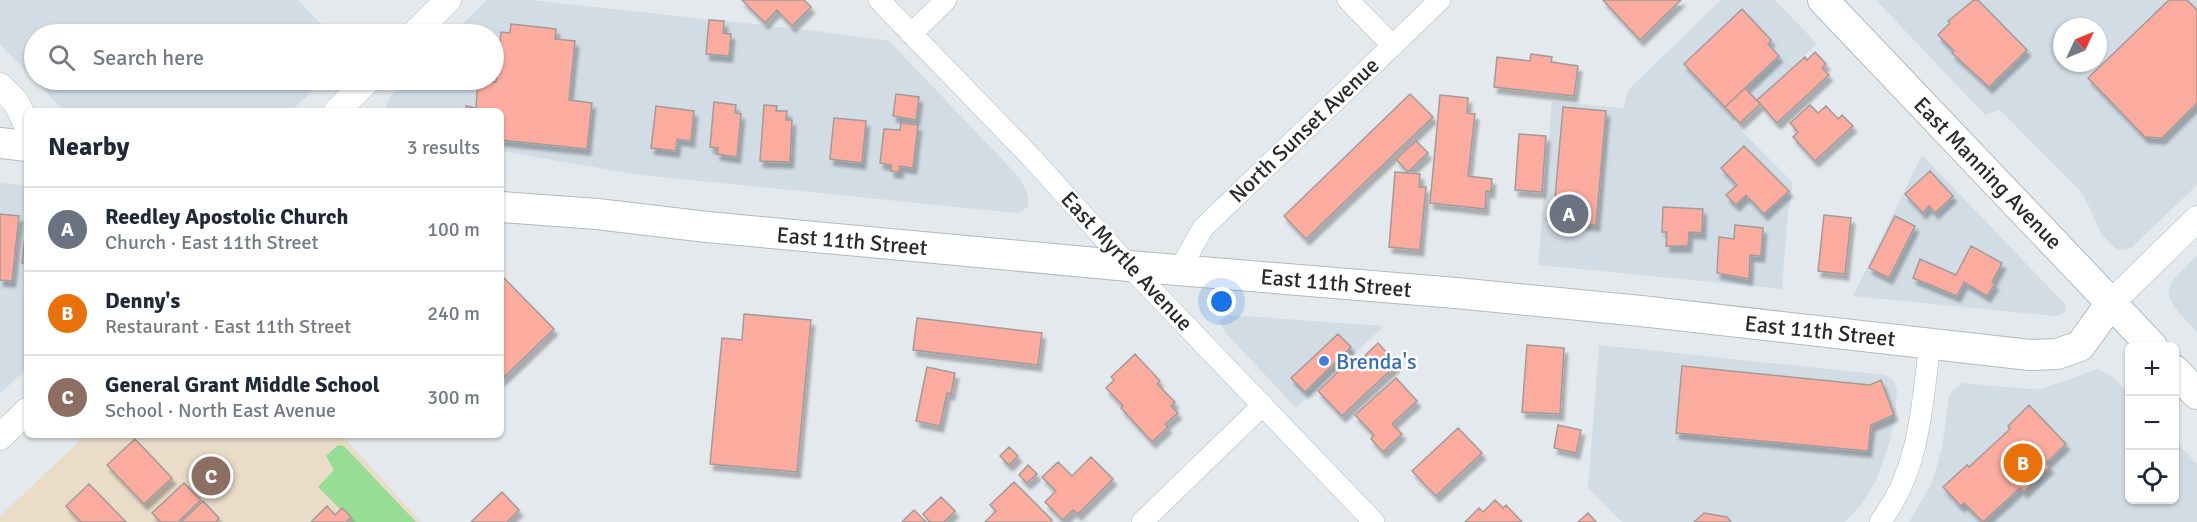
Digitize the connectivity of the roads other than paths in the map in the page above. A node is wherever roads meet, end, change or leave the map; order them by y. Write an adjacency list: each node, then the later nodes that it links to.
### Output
1 (448, 0): 7 (street)
2 (879, 0): 8 (street, East Myrtle Avenue)
3 (946, 0): 8 (street)
4 (1348, 0): 9 (street)
5 (1440, 0): 9 (street, North Sunset Avenue)
6 (1823, 0): 20 (main road, East Manning Avenue)
7 (424, 24)
8 (911, 33): 18 (street, East Myrtle Avenue)
9 (1393, 46): 19 (street, North Sunset Avenue)
10 (0, 86): 13 (street)
11 (358, 90): 12 (street)
12 (340, 108)
13 (24, 119)
14 (0, 143): 15 (main road)
15 (24, 146)
16 (504, 207): 18 (main road, East 11th Street)
17 (2197, 219): 20 (street)
18 (1129, 266): 19 (main road, East 11th Street); 25 (street, East Myrtle Avenue)
19 (1180, 270): 22 (main road, East 11th Street)
20 (2111, 303): 21 (main road, East Manning Avenue); 22 (main road, East 11th Street)
21 (2148, 342)
22 (1930, 343): 30 (street)
23 (2179, 374): 24 (main road)
24 (2197, 394)
25 (1263, 405): 28 (street); 29 (street, East Myrtle Avenue)
26 (24, 414): 27 (street)
27 (0, 437)
28 (1142, 522)
29 (1374, 522)
30 (1880, 522)

